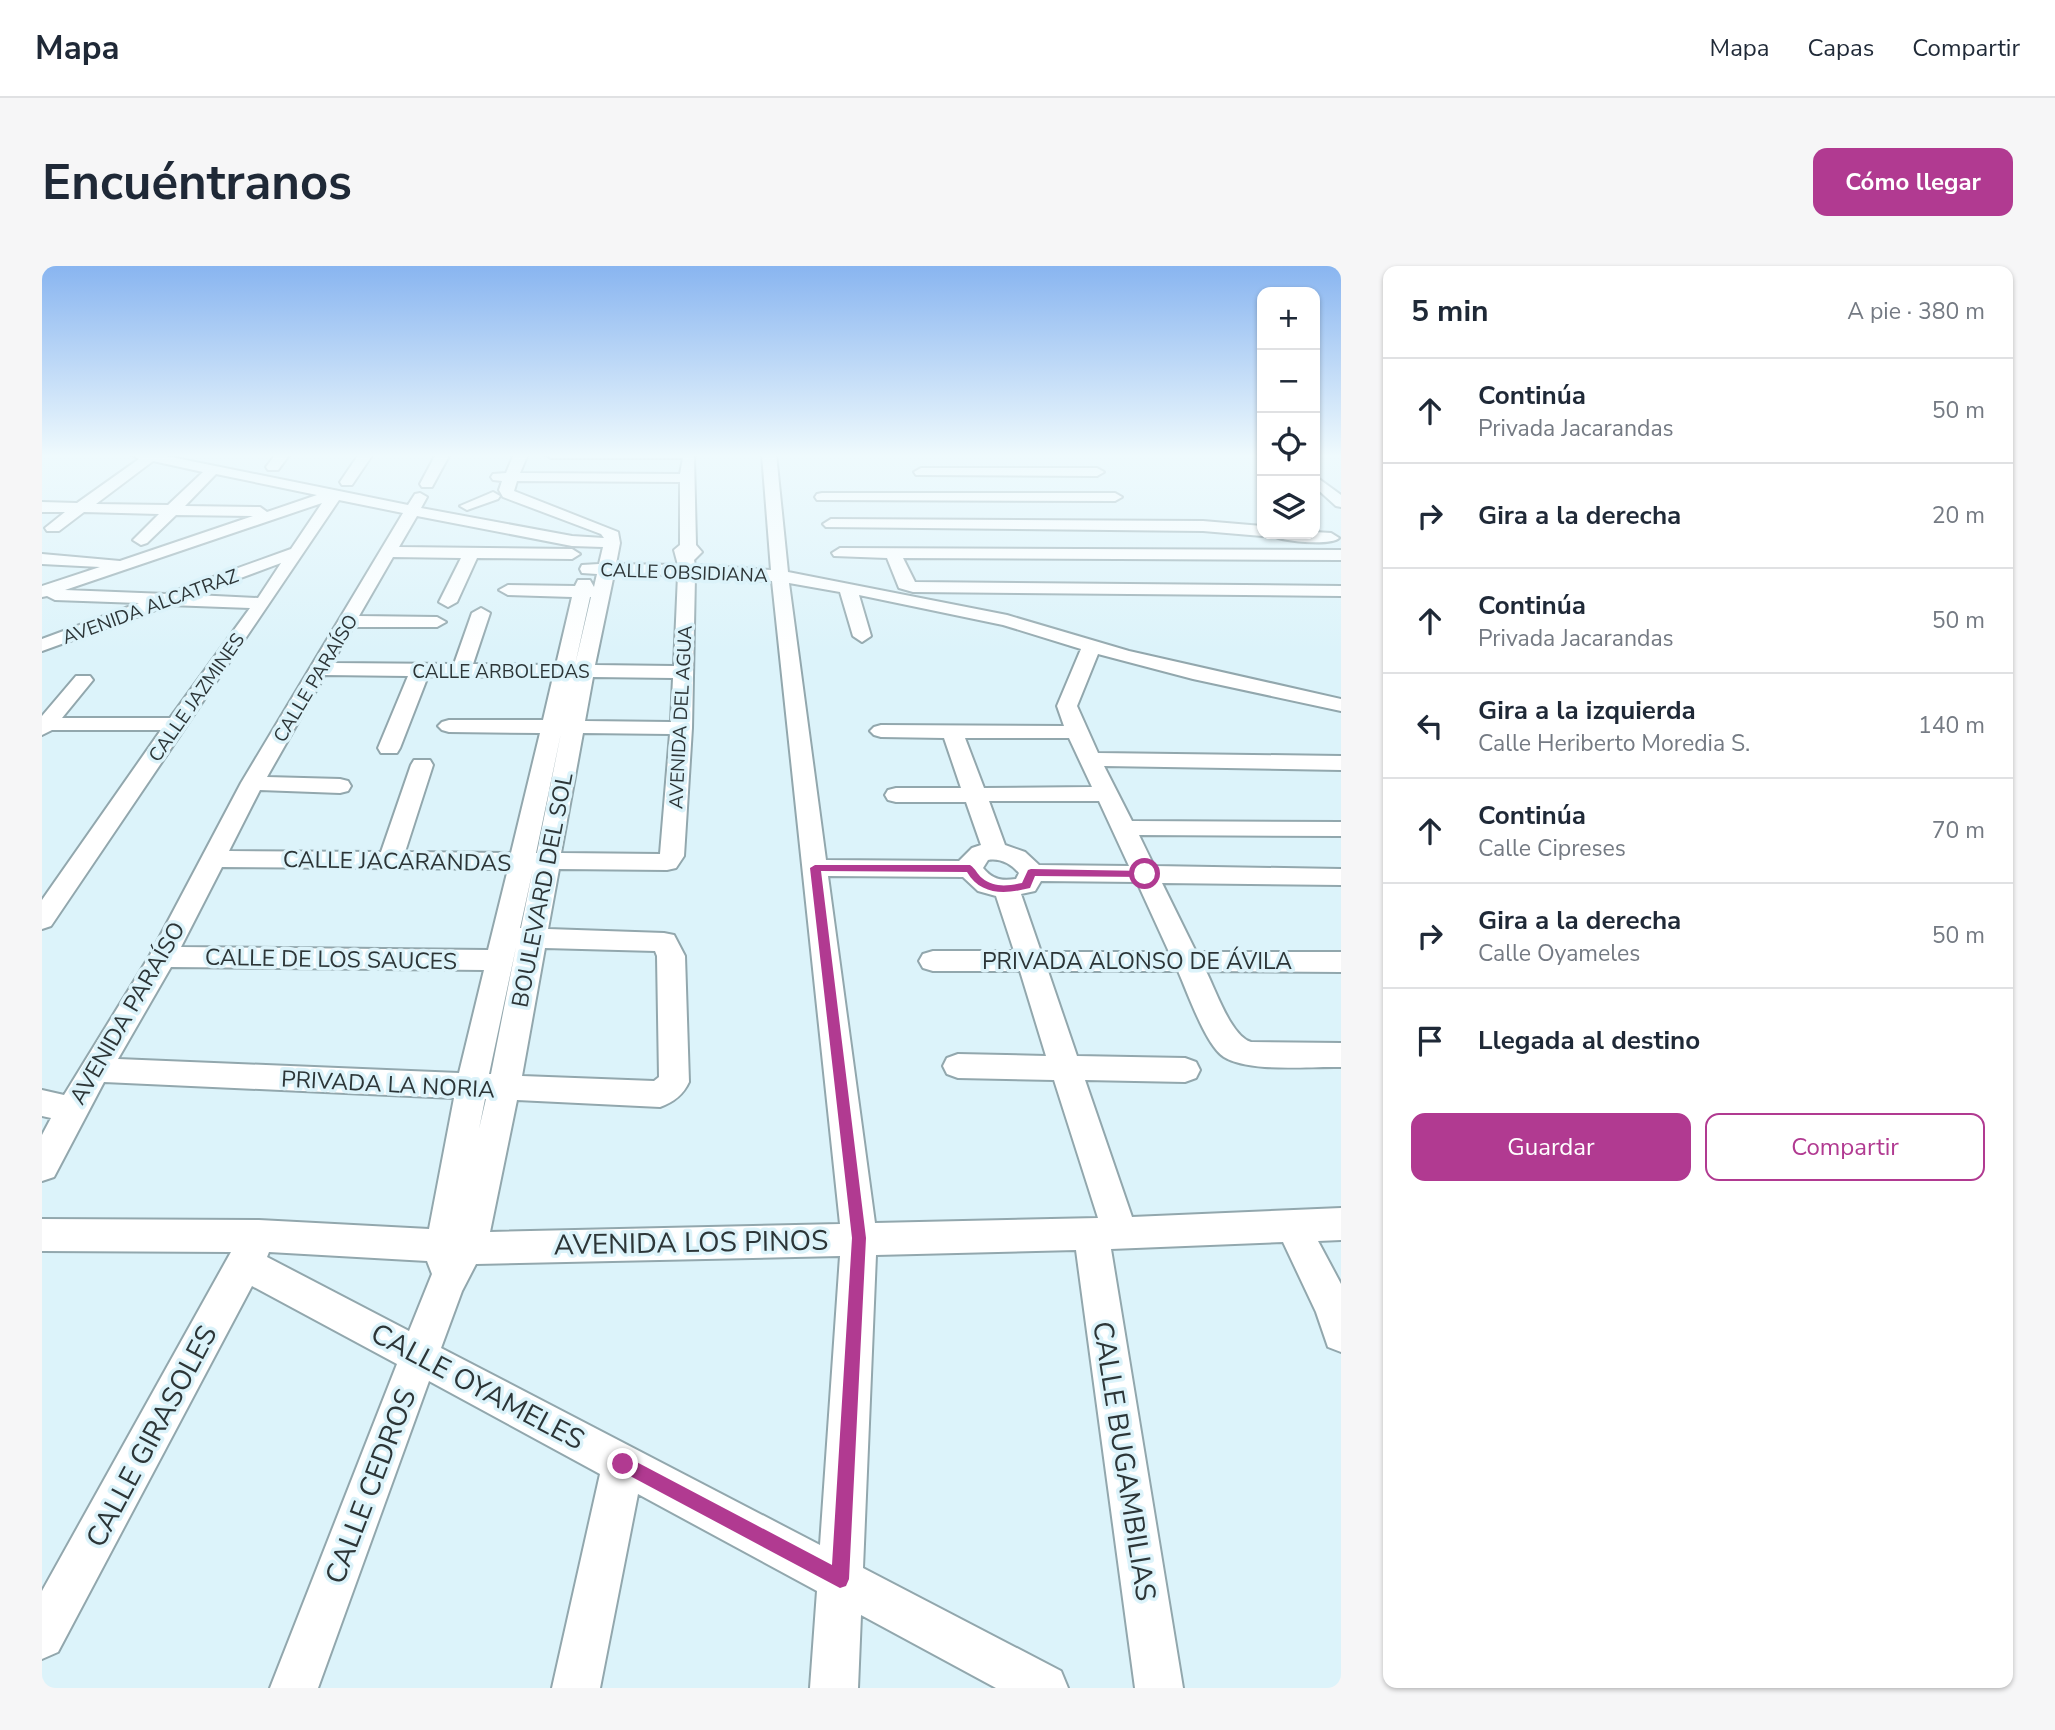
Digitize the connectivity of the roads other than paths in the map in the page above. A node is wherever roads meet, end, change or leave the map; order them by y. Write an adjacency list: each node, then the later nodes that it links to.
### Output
1 (64, 520): 19 (street)
2 (163, 520): 26 (street)
3 (240, 520): 36 (street)
4 (257, 520): 36 (street)
5 (319, 520): 27 (street, CALLE JAZMINES)
6 (407, 520): 28 (street, CALLE PARAÍSO)
7 (479, 520): 20 (street)
8 (510, 520): 20 (street)
9 (521, 520): 35 (street)
10 (544, 520): 35 (street)
11 (560, 520): 35 (street)
12 (687, 520): 33 (street, AVENIDA DEL AGUA)
13 (775, 520): 37 (street)
14 (885, 520): 24 (street)
15 (940, 520): 18 (street)
16 (1132, 520): 22 (street)
17 (831, 524): 24 (street)
18 (941, 524): 22 (street); 24 (street)
19 (53, 528)
20 (498, 528): 35 (street)
21 (1257, 531): 22 (street)
22 (1140, 532)
23 (1320, 537): 25 (street)
24 (891, 538): 29 (street); 31 (street); 40 (street)
25 (1341, 538)
26 (141, 540)
27 (297, 552): 44 (street, AVENIDA ALCATRAZ); 45 (street, CALLE JAZMINES)
28 (390, 552): 30 (street); 48 (street, CALLE PARAÍSO)
29 (840, 553)
30 (471, 554): 35 (street); 46 (street)
31 (1185, 555): 32 (street); 40 (street)
32 (1341, 555)
33 (687, 558): 35 (street, CALLE OBSIDIANA); 37 (street, CALLE OBSIDIANA); 57 (street, AVENIDA DEL AGUA)
34 (42, 559): 36 (street)
35 (600, 561): 41 (street); 56 (street, BOULEVARD DEL SOL)
36 (121, 563): 38 (street); 43 (street)
37 (780, 576): 39 (street, CALLE OBSIDIANA); 84 (street)
38 (42, 586)
39 (848, 588): 50 (street); 52 (street, CALLE OBSIDIANA)
40 (1213, 589): 42 (street)
41 (508, 590)
42 (1341, 590)
43 (42, 593): 44 (street)
44 (166, 600): 45 (street); 51 (street, AVENIDA ALCATRAZ)
45 (263, 603): 60 (street, CALLE JAZMINES)
46 (448, 603)
47 (481, 613): 55 (street)
48 (348, 621): 49 (street); 53 (street, CALLE PARAÍSO)
49 (437, 622)
50 (862, 636)
51 (42, 645)
52 (1093, 646): 59 (street, CALLE OBSIDIANA); 67 (street)
53 (320, 669): 54 (street, CALLE ARBOLEDAS); 72 (street, CALLE PARAÍSO)
54 (420, 670): 55 (street, CALLE ARBOLEDAS); 68 (street)
55 (461, 671): 56 (street, CALLE ARBOLEDAS)
56 (573, 671): 57 (street, CALLE ARBOLEDAS); 63 (street, BOULEVARD DEL SOL)
57 (681, 672): 64 (street, AVENIDA DEL AGUA)
58 (83, 680): 61 (street)
59 (1341, 705)
60 (176, 724): 61 (street); 90 (street, CALLE JAZMINES)
61 (43, 726)
62 (449, 726): 63 (street)
63 (562, 727): 64 (street); 83 (street, BOULEVARD DEL SOL)
64 (681, 728): 82 (street, AVENIDA DEL AGUA)
65 (881, 730): 66 (street)
66 (952, 731): 67 (street); 74 (street)
67 (1075, 732): 69 (street)
68 (389, 748)
69 (1089, 759): 70 (street); 75 (street)
70 (1341, 763)
71 (422, 765): 81 (street)
72 (252, 783): 73 (street); 80 (street, CALLE PARAÍSO)
73 (340, 786)
74 (975, 794): 75 (street); 76 (street); 79 (street)
75 (1106, 794): 77 (street)
76 (896, 795)
77 (1122, 828): 78 (street); 87 (street)
78 (1341, 828)
79 (995, 851): 85 (street); 86 (street)
80 (211, 859): 81 (street, CALLE JACARANDAS); 93 (street, AVENIDA PARAÍSO)
81 (390, 861): 83 (street, CALLE JACARANDAS)
82 (667, 862): 83 (street, CALLE JACARANDAS)
83 (533, 863): 91 (street, BOULEVARD DEL SOL); 92 (street, BOULEVARD DEL SOL)
84 (815, 868): 85 (street); 111 (street)
85 (970, 869): 89 (street)
86 (1031, 873): 87 (street); 89 (street)
87 (1145, 874): 88 (street); 96 (street)
88 (1341, 877)
89 (1007, 890): 95 (street, CALLE BUGAMBILIAS)
90 (43, 916)
91 (534, 937): 92 (street, CALLE DE LOS SAUCES); 103 (street, CALLE DE LOS SAUCES); 105 (street, BOULEVARD DEL SOL)
92 (501, 949): 93 (street, CALLE DE LOS SAUCES); 104 (street, BOULEVARD DEL SOL)
93 (163, 957): 101 (street, AVENIDA PARAÍSO)
94 (933, 961): 95 (street, PRIVADA ALONSO DE ÁVILA)
95 (1030, 961): 96 (street, PRIVADA ALONSO DE ÁVILA); 100 (street, CALLE BUGAMBILIAS)
96 (1187, 961): 97 (street, PRIVADA ALONSO DE ÁVILA); 98 (street)
97 (1341, 962)
98 (1341, 1055)
99 (958, 1066): 100 (street)
100 (1065, 1068): 102 (street); 110 (street, CALLE BUGAMBILIAS)
101 (97, 1070): 104 (street, PRIVADA LA NORIA); 106 (street, AVENIDA PARAÍSO)
102 (1185, 1070)
103 (674, 1082): 105 (street, PRIVADA LA NORIA)
104 (471, 1088): 105 (street, PRIVADA LA NORIA); 114 (street, BOULEVARD DEL SOL)
105 (504, 1089): 114 (street, BOULEVARD DEL SOL)
106 (57, 1106): 107 (street, AVENIDA PARAÍSO)
107 (42, 1167)
108 (1341, 1224): 109 (street, AVENIDA LOS PINOS)
109 (1293, 1226): 110 (street, AVENIDA LOS PINOS); 115 (street)
110 (1105, 1233): 111 (street, AVENIDA LOS PINOS); 124 (street, CALLE BUGAMBILIAS)
111 (859, 1238): 114 (street, AVENIDA LOS PINOS); 118 (street)
112 (45, 1239): 113 (street, AVENIDA LOS PINOS)
113 (252, 1249): 114 (street, AVENIDA LOS PINOS); 116 (street, CALLE OYAMELES); 119 (street, CALLE GIRASOLES)
114 (453, 1259): 116 (street, CALLE CEDROS)
115 (1339, 1318)
116 (419, 1354): 117 (street, CALLE OYAMELES); 120 (street, CALLE CEDROS)
117 (623, 1464): 118 (street, CALLE OYAMELES); 121 (street)
118 (840, 1579): 122 (street); 123 (street, CALLE OYAMELES)
119 (42, 1636)
120 (294, 1688)
121 (576, 1688)
122 (834, 1688)
123 (1044, 1688)
124 (1159, 1688)

